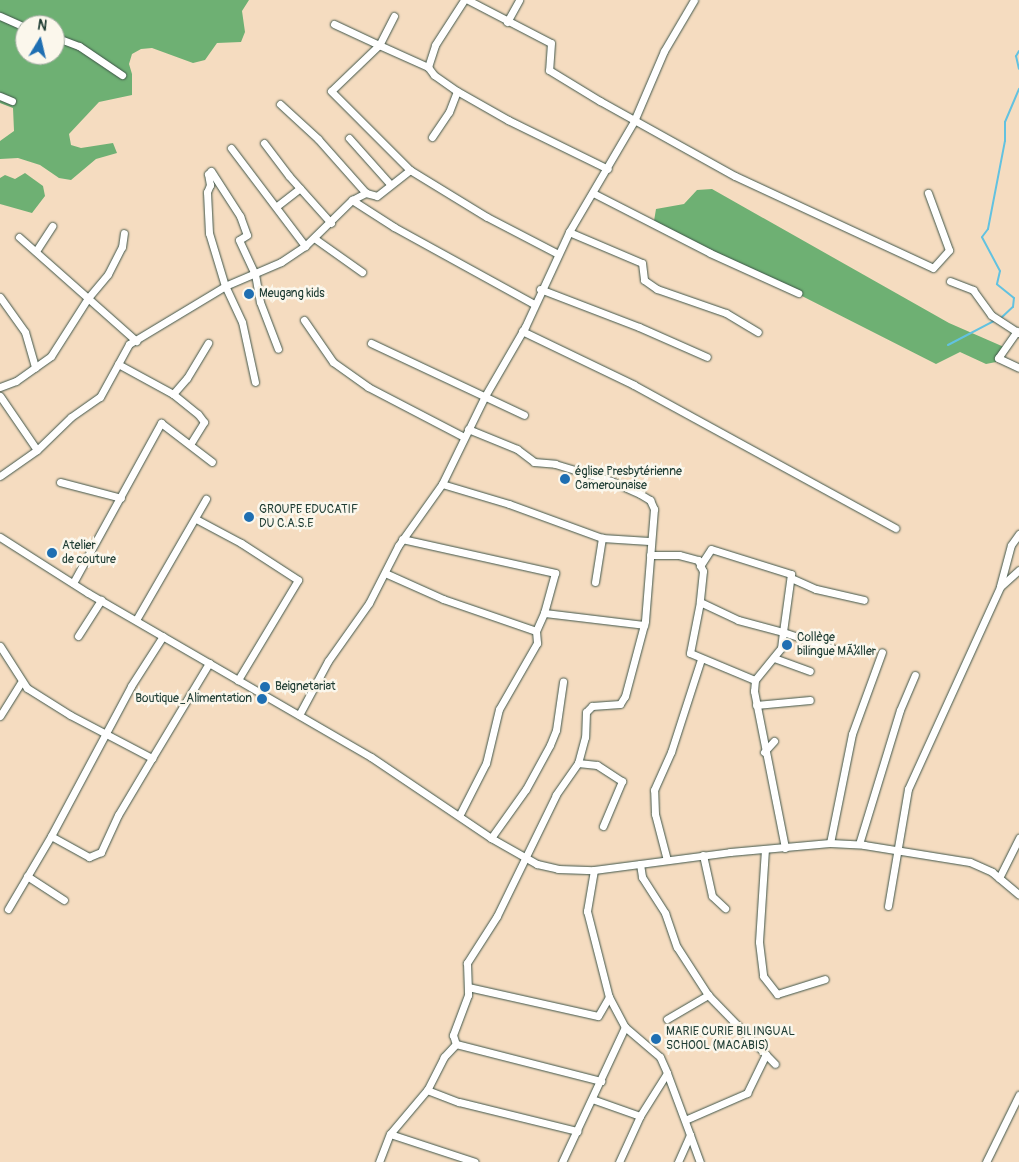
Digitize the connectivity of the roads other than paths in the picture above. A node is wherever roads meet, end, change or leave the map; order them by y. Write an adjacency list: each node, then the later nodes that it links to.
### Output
1 (464, 0): 12 (street)
2 (468, 0): 7 (street)
3 (519, 0): 7 (street)
4 (694, 0): 18 (street)
5 (0, 16): 8 (street)
6 (394, 16): 11 (street)
7 (507, 22): 18 (street)
8 (15, 23)
9 (334, 24): 11 (street)
10 (65, 41): 13 (street)
11 (379, 45): 12 (street); 24 (street)
12 (428, 67): 14 (street)
13 (122, 75)
14 (457, 91): 19 (street); 23 (street)
15 (0, 96): 16 (street)
16 (12, 102)
17 (280, 104): 27 (street)
18 (634, 121): 23 (street); 29 (street)
19 (432, 137)
20 (349, 138): 25 (street)
21 (264, 143): 26 (street)
22 (231, 148): 31 (street)
23 (608, 168): 28 (street)
24 (410, 170): 25 (street); 40 (street)
25 (390, 184): 27 (street)
26 (300, 188): 31 (street); 32 (street)
27 (366, 193): 30 (street)
28 (593, 193): 34 (street); 46 (street)
29 (928, 194)
30 (352, 200): 32 (street); 49 (street)
31 (277, 206): 38 (street)
32 (331, 223): 37 (street)
33 (52, 226): 39 (street)
34 (568, 232): 40 (street); 52 (street)
35 (124, 233): 48 (street)
36 (18, 237): 39 (street)
37 (314, 238): 38 (street); 41 (street)
38 (305, 246): 42 (street)
39 (36, 251): 48 (street)
40 (558, 254): 45 (street)
41 (362, 272)
42 (255, 274): 44 (street); 44 (street); 57 (street)
43 (950, 281): 53 (street)
44 (225, 286): 54 (street); 62 (street)
45 (540, 289): 49 (street); 58 (street)
46 (798, 292)
47 (0, 297): 60 (street)
48 (88, 298): 54 (street); 60 (street)
49 (534, 304): 51 (street)
50 (304, 320): 69 (street)
51 (522, 331): 66 (street); 79 (street)
52 (758, 332)
53 (1018, 332): 61 (street)
54 (136, 341): 59 (street)
55 (208, 343): 64 (street)
56 (371, 343): 66 (street)
57 (278, 349)
58 (706, 357)
59 (118, 364): 64 (street); 71 (street)
60 (35, 368): 63 (street)
61 (1019, 368)
62 (255, 382)
63 (0, 387)
64 (173, 394): 70 (street)
65 (0, 396): 71 (street)
66 (483, 398): 67 (street); 68 (street)
67 (524, 415)
68 (468, 429): 69 (street); 84 (street)
69 (464, 436): 75 (street)
70 (190, 444): 72 (street); 76 (street)
71 (37, 450): 73 (street)
72 (212, 462)
73 (0, 476)
74 (60, 482): 76 (street)
75 (442, 484): 82 (street); 83 (street)
76 (120, 498): 91 (street)
77 (206, 499): 78 (street)
78 (196, 519): 97 (street); 111 (street)
79 (895, 528)
80 (1019, 534): 92 (street)
81 (0, 538): 91 (street)
82 (602, 538): 84 (street); 90 (street)
83 (402, 539): 88 (street); 96 (street)
84 (649, 541): 85 (street)
85 (650, 555): 86 (street); 98 (street)
86 (700, 566): 89 (street); 95 (street)
87 (1019, 570): 92 (street)
88 (385, 574): 99 (street); 117 (street)
89 (791, 578): 94 (street); 100 (street)
90 (595, 582)
91 (73, 583): 93 (street)
92 (1000, 586): 133 (street)
93 (101, 600): 97 (street); 101 (street)
94 (864, 600)
95 (700, 602): 100 (street); 107 (street)
96 (544, 612): 98 (street); 99 (street)
97 (136, 620): 102 (street)
98 (644, 625): 123 (street)
99 (536, 631): 124 (street)
100 (783, 632): 104 (street); 106 (street)
101 (78, 636)
102 (163, 636): 108 (street); 119 (street)
103 (0, 646): 114 (street)
104 (843, 652)
105 (882, 652): 129 (street)
106 (774, 658): 109 (street); 112 (street)
107 (701, 659): 112 (street); 136 (street)
108 (209, 662): 111 (street); 122 (street)
109 (810, 671)
110 (915, 675): 130 (street)
111 (238, 680): 117 (street)
112 (755, 680): 116 (street)
113 (563, 682): 127 (street)
114 (21, 683): 118 (street); 119 (street)
115 (810, 700): 116 (street)
116 (756, 705): 121 (street)
117 (299, 715): 124 (street)
118 (0, 716)
119 (106, 732): 122 (street); 126 (street)
120 (774, 741): 121 (street)
121 (764, 752): 131 (street)
122 (152, 758): 126 (street)
123 (578, 763): 125 (street); 135 (street)
124 (459, 816): 127 (street)
125 (603, 826)
126 (51, 836): 139 (street)
127 (491, 838): 135 (street)
128 (1019, 838): 140 (street)
129 (830, 843): 130 (street); 131 (street)
130 (859, 844): 133 (street)
131 (785, 848): 132 (street)
132 (765, 849): 134 (street); 146 (street)
133 (899, 850): 140 (street); 143 (street)
134 (703, 856): 136 (street); 144 (street)
135 (526, 859): 138 (street); 147 (street)
136 (667, 860): 137 (street)
137 (640, 864): 138 (street); 148 (street)
138 (594, 870): 149 (street)
139 (26, 876): 142 (street); 145 (street)
140 (999, 878): 141 (street)
141 (1019, 894)
142 (64, 900)
143 (888, 906)
144 (725, 908)
145 (8, 909)
146 (825, 979)
147 (468, 986): 149 (street); 152 (street)
148 (708, 995): 150 (street); 153 (street)
149 (609, 997): 151 (street)
150 (667, 1019)
151 (625, 1027): 155 (street); 156 (street)
152 (456, 1044): 156 (street); 157 (street)
153 (766, 1054): 154 (street); 161 (street)
154 (775, 1064)
155 (667, 1073): 160 (street); 161 (street)
156 (601, 1081): 159 (street)
157 (427, 1090): 162 (street); 163 (street)
158 (1019, 1095): 171 (street)
159 (592, 1099): 160 (street); 162 (street)
160 (640, 1116): 168 (street)
161 (685, 1120): 164 (street)
162 (577, 1131): 167 (street)
163 (390, 1134): 165 (street); 166 (street)
164 (690, 1135): 169 (street); 170 (street)
165 (379, 1162)
166 (475, 1162)
167 (562, 1162)
168 (619, 1162)
169 (678, 1162)
170 (700, 1162)
171 (986, 1162)

